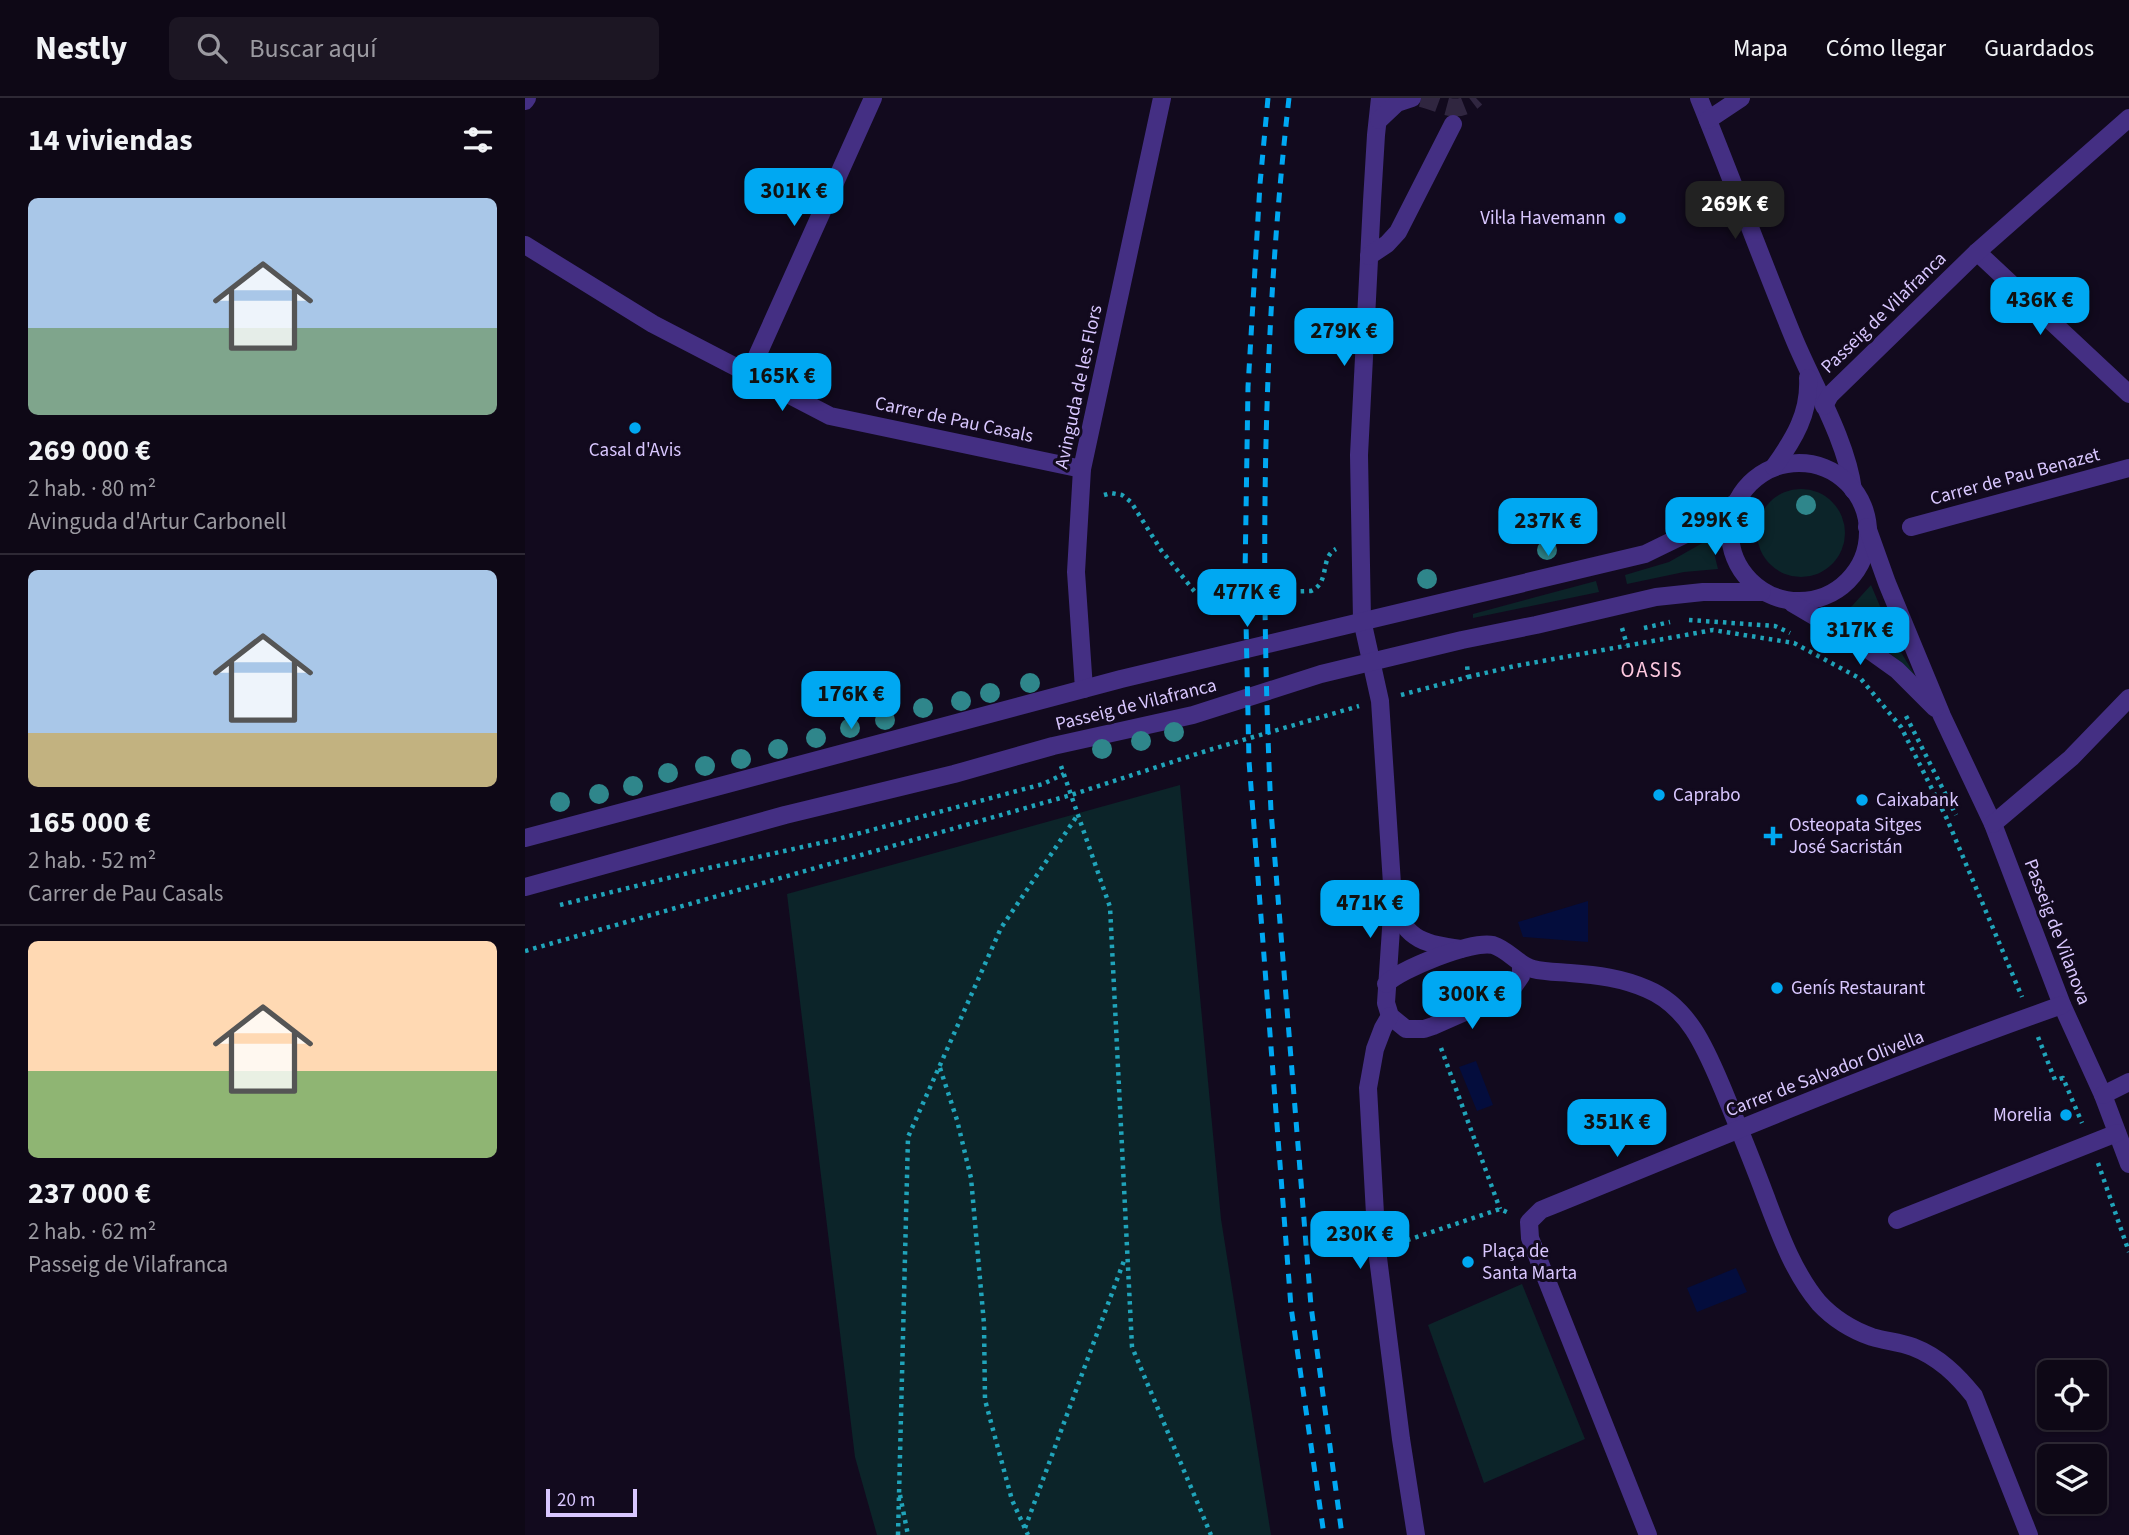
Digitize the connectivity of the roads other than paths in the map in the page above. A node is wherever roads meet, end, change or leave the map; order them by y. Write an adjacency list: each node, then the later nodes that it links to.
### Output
1 (873, 98): 15 (street)
2 (1162, 98): 20 (street, Avinguda de les Flors)
3 (1380, 98): 7 (street)
4 (1412, 98): 7 (street)
5 (1699, 98): 8 (street)
6 (1741, 98): 8 (street)
7 (1379, 120): 13 (street)
8 (1708, 120): 14 (street)
9 (2127, 122): 12 (street, Passeig de Vilafranca)
10 (1453, 124): 13 (street)
11 (525, 245): 15 (street, Carrer de Pau Casals)
12 (1977, 252): 16 (street); 17 (street, Passeig de Vilafranca)
13 (1369, 256): 27 (street)
14 (1807, 369): 17 (street); 18 (street)
15 (749, 374): 20 (street, Carrer de Pau Casals)
16 (2129, 394)
17 (1824, 406): 21 (street)
18 (1774, 467): 21 (street); 22 (street)
19 (2129, 468): 24 (street, Carrer de Pau Benazet)
20 (1082, 469): 29 (street, Avinguda de les Flors)
21 (1853, 490): 23 (street)
22 (1737, 502): 25 (street); 27 (street, Passeig de Vilafranca)
23 (1867, 527): 26 (street); 31 (street, Passeig de Vilanova)
24 (1911, 527)
25 (1762, 592): 26 (street); 28 (street, Passeig de Vilafranca)
26 (1789, 601): 31 (street, Passeig de Vilanova)
27 (1363, 620): 28 (street); 29 (street, Passeig de Vilafranca)
28 (1372, 661): 34 (street, Passeig de Vilafranca); 35 (street)
29 (1084, 689): 33 (street, Passeig de Vilafranca)
30 (2129, 698): 32 (street)
31 (1943, 716): 32 (street, Passeig de Vilanova)
32 (1993, 824): 39 (street, Passeig de Vilanova)
33 (525, 838)
34 (525, 887)
35 (1393, 899): 36 (street); 38 (street)
36 (1461, 949): 37 (street); 38 (street)
37 (1521, 964): 40 (street); 43 (street)
38 (1386, 984): 40 (street)
39 (2062, 1005): 42 (street, Passeig de Vilanova); 43 (street, Carrer de Salvador Olivella)
40 (1390, 1016): 47 (street)
41 (2129, 1082): 42 (street)
42 (2103, 1095): 44 (street, Passeig de Vilanova)
43 (1740, 1130): 48 (street, Carrer de Salvador Olivella); 49 (street)
44 (2117, 1133): 45 (street, Passeig de Vilanova); 46 (street)
45 (2129, 1164)
46 (1897, 1220)
47 (1416, 1535)
48 (1648, 1535)
49 (2029, 1535)

